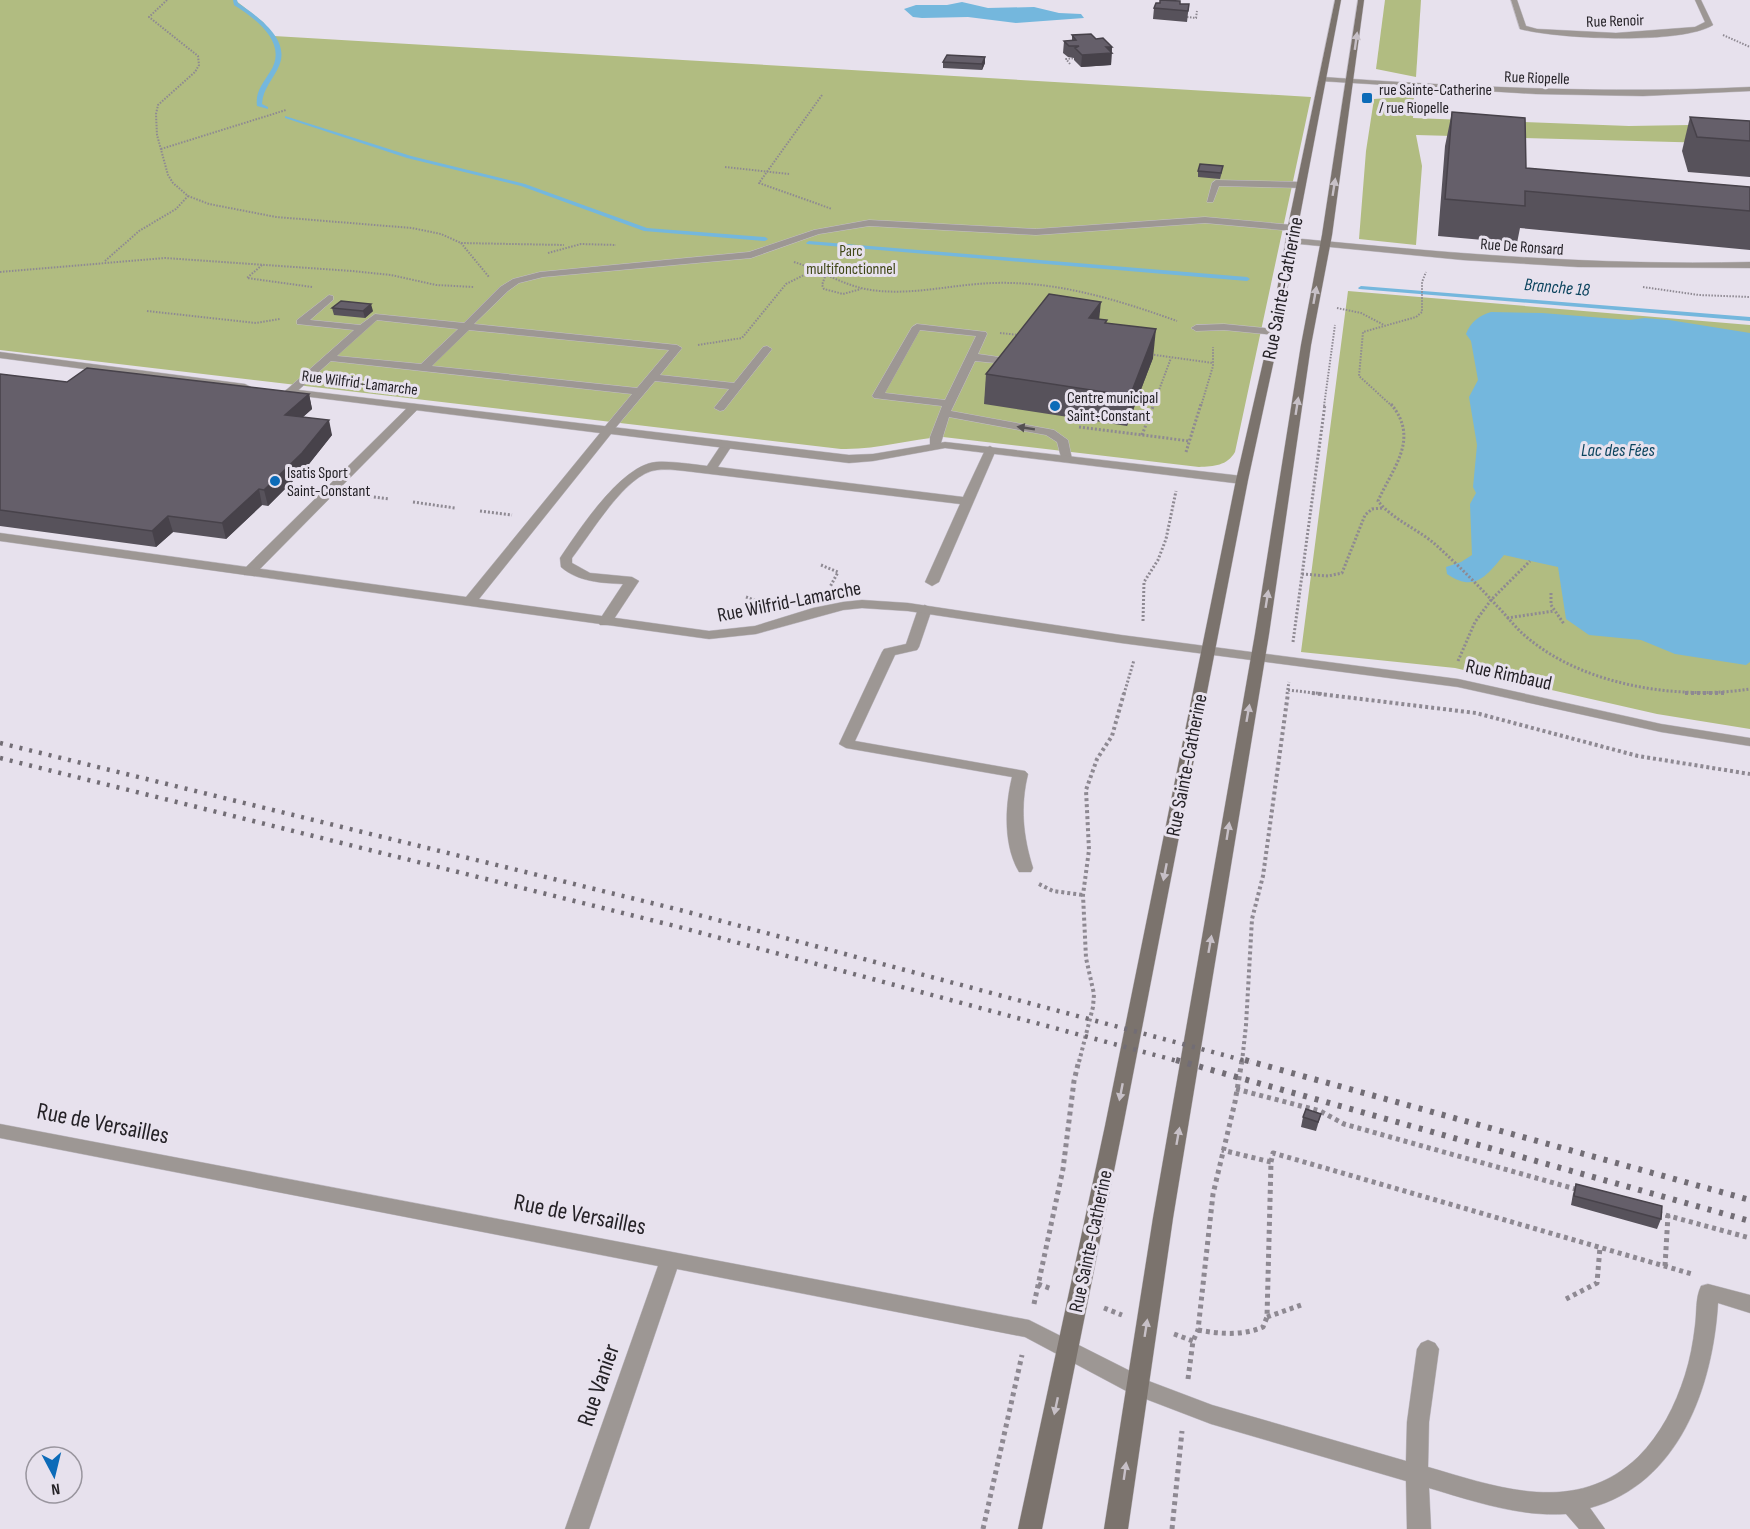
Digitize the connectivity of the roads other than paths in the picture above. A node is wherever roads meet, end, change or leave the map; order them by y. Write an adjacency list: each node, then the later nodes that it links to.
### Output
1 (1338, 0): 5 (street, Rue Sainte-Catherine)
2 (1361, 0): 6 (street, Rue Sainte-Catherine, one-way to 2)
3 (1514, 0): 4 (street, Rue Renoir)
4 (1698, 0)
5 (1323, 79): 6 (street, Rue Riopelle); 8 (street, Rue Sainte-Catherine)
6 (1349, 81): 7 (street, Rue Riopelle); 12 (street, Rue Sainte-Catherine, one-way to 6)
7 (1750, 89)
8 (1302, 185): 9 (street); 10 (street, Rue Sainte-Catherine)
9 (1210, 200)
10 (1293, 228): 11 (street, Rue Sainte-Catherine); 15 (street)
11 (1292, 241): 12 (street, Rue De Ronsard); 18 (street, Rue Sainte-Catherine)
12 (1324, 244): 13 (street, Rue De Ronsard); 47 (street, Rue Sainte-Catherine, one-way to 12)
13 (1750, 266)
14 (328, 298): 16 (street)
15 (467, 326): 16 (street); 24 (street); 25 (street)
16 (363, 328): 22 (street)
17 (1196, 328): 18 (street)
18 (1275, 332): 38 (street, Rue Sainte-Catherine)
19 (767, 350): 26 (street)
20 (0, 355): 27 (street)
21 (972, 357): 23 (street); 31 (street); 31 (street)
22 (329, 358): 24 (street); 29 (street, Rue Wilfrid-Lamarche)
23 (1016, 362)
24 (424, 368): 28 (street)
25 (652, 377): 26 (street); 28 (street)
26 (737, 387): 30 (street)
27 (255, 388)
28 (640, 392): 32 (street)
29 (414, 407): 32 (street, Rue Wilfrid-Lamarche); 41 (street)
30 (720, 408)
31 (948, 409): 34 (street); 36 (street, one-way to 31)
32 (608, 430): 33 (street, Rue Wilfrid-Lamarche); 43 (street)
33 (727, 444): 34 (street, Rue Wilfrid-Lamarche); 37 (street)
34 (934, 446): 35 (street, Rue Wilfrid-Lamarche)
35 (990, 450): 36 (street, Rue Wilfrid-Lamarche); 39 (street)
36 (1066, 459): 38 (street, Rue Wilfrid-Lamarche)
37 (710, 470): 39 (street); 45 (street)
38 (1242, 480): 46 (street, Rue Sainte-Catherine)
39 (968, 501): 42 (street)
40 (0, 537): 41 (street, Rue Wilfrid-Lamarche)
41 (249, 572): 43 (street, Rue Wilfrid-Lamarche)
42 (932, 582)
43 (469, 603): 45 (street, Rue Wilfrid-Lamarche)
44 (925, 609): 45 (street, Rue Wilfrid-Lamarche); 46 (street, Rue Wilfrid-Lamarche); 49 (street)
45 (605, 621)
46 (1208, 650): 47 (street, Rue Wilfrid-Lamarche); 53 (street, Rue Sainte-Catherine, one-way to 53)
47 (1258, 656): 48 (street, Rue Rimbaud); 55 (street, Rue Sainte-Catherine, one-way to 47)
48 (1750, 741)
49 (1025, 868)
50 (0, 1131): 51 (street, Rue de Versailles)
51 (670, 1259): 53 (street, Rue de Versailles); 58 (street, Rue Vanier)
52 (1750, 1304): 57 (street, Rue de Versailles)
53 (1068, 1348): 55 (street, Rue de Versailles); 59 (street, Rue Sainte-Catherine, one-way to 59)
54 (1428, 1349): 56 (street)
55 (1137, 1386): 56 (street, Rue de Versailles); 60 (street, Rue Sainte-Catherine, one-way to 55)
56 (1417, 1476): 57 (street, Rue de Versailles); 61 (street)
57 (1571, 1503): 62 (street)
58 (577, 1529)
59 (1030, 1529)
60 (1116, 1529)
61 (1419, 1529)
62 (1593, 1529)

